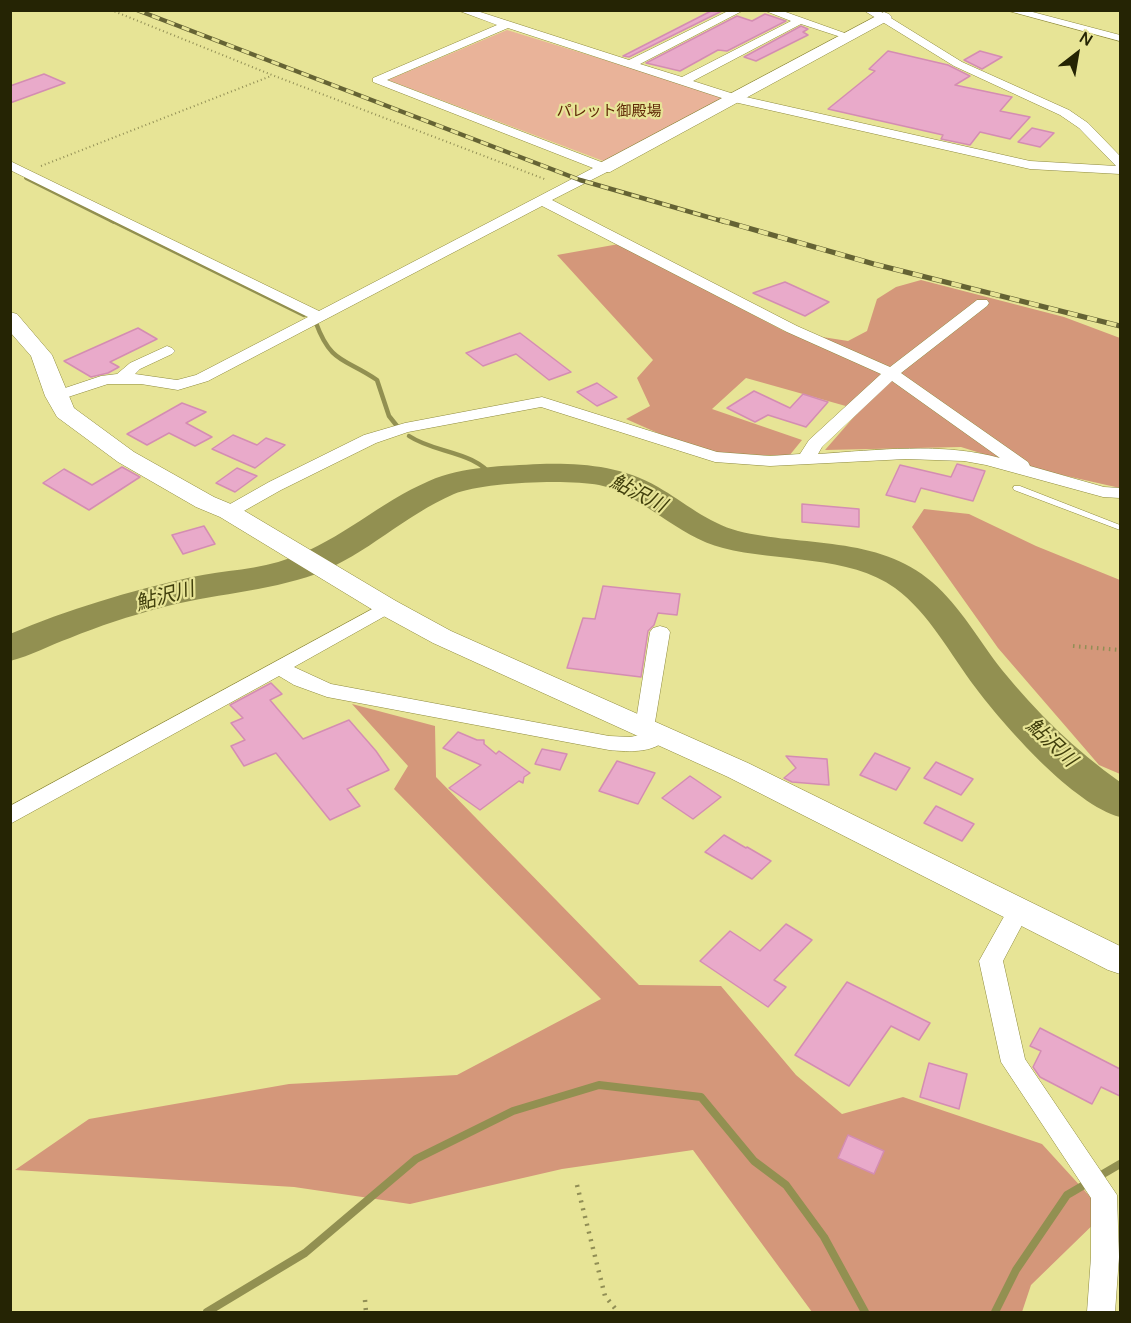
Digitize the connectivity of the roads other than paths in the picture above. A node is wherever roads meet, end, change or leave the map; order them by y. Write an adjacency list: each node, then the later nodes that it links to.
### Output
1 (462, 10): 9 (street)
2 (509, 10): 9 (street)
3 (739, 10): 12 (street)
4 (768, 10): 8 (street)
5 (868, 10): 7 (street)
6 (1010, 10): 11 (street)
7 (890, 14): 10 (street); 15 (street)
8 (801, 20): 10 (street); 13 (street)
9 (499, 24): 12 (street); 17 (street)
10 (847, 36): 14 (street)
11 (1120, 38)
12 (628, 65): 13 (street)
13 (682, 82): 14 (street)
14 (734, 98): 17 (street); 18 (street)
15 (1120, 163)
16 (10, 165): 19 (street)
17 (604, 168): 21 (street)
18 (1120, 170)
19 (24, 172): 20 (street); 23 (street)
20 (10, 178)
21 (543, 201): 23 (street); 26 (street)
22 (981, 303): 26 (street)
23 (320, 317): 27 (street)
24 (10, 318): 28 (street)
25 (167, 351): 27 (street)
26 (891, 373): 29 (street); 30 (street)
27 (121, 379): 28 (street)
28 (56, 396): 33 (street)
29 (806, 459): 30 (street); 33 (street)
30 (1033, 474): 32 (street)
31 (1017, 488): 34 (lane)
32 (1120, 493)
33 (229, 512): 35 (street)
34 (1120, 528)
35 (387, 607): 37 (street); 38 (street)
36 (660, 632): 38 (street)
37 (279, 667): 38 (street); 39 (street)
38 (653, 731): 40 (street)
39 (10, 816)
40 (1019, 910): 41 (street); 42 (street)
41 (1120, 961)
42 (1101, 1312)

